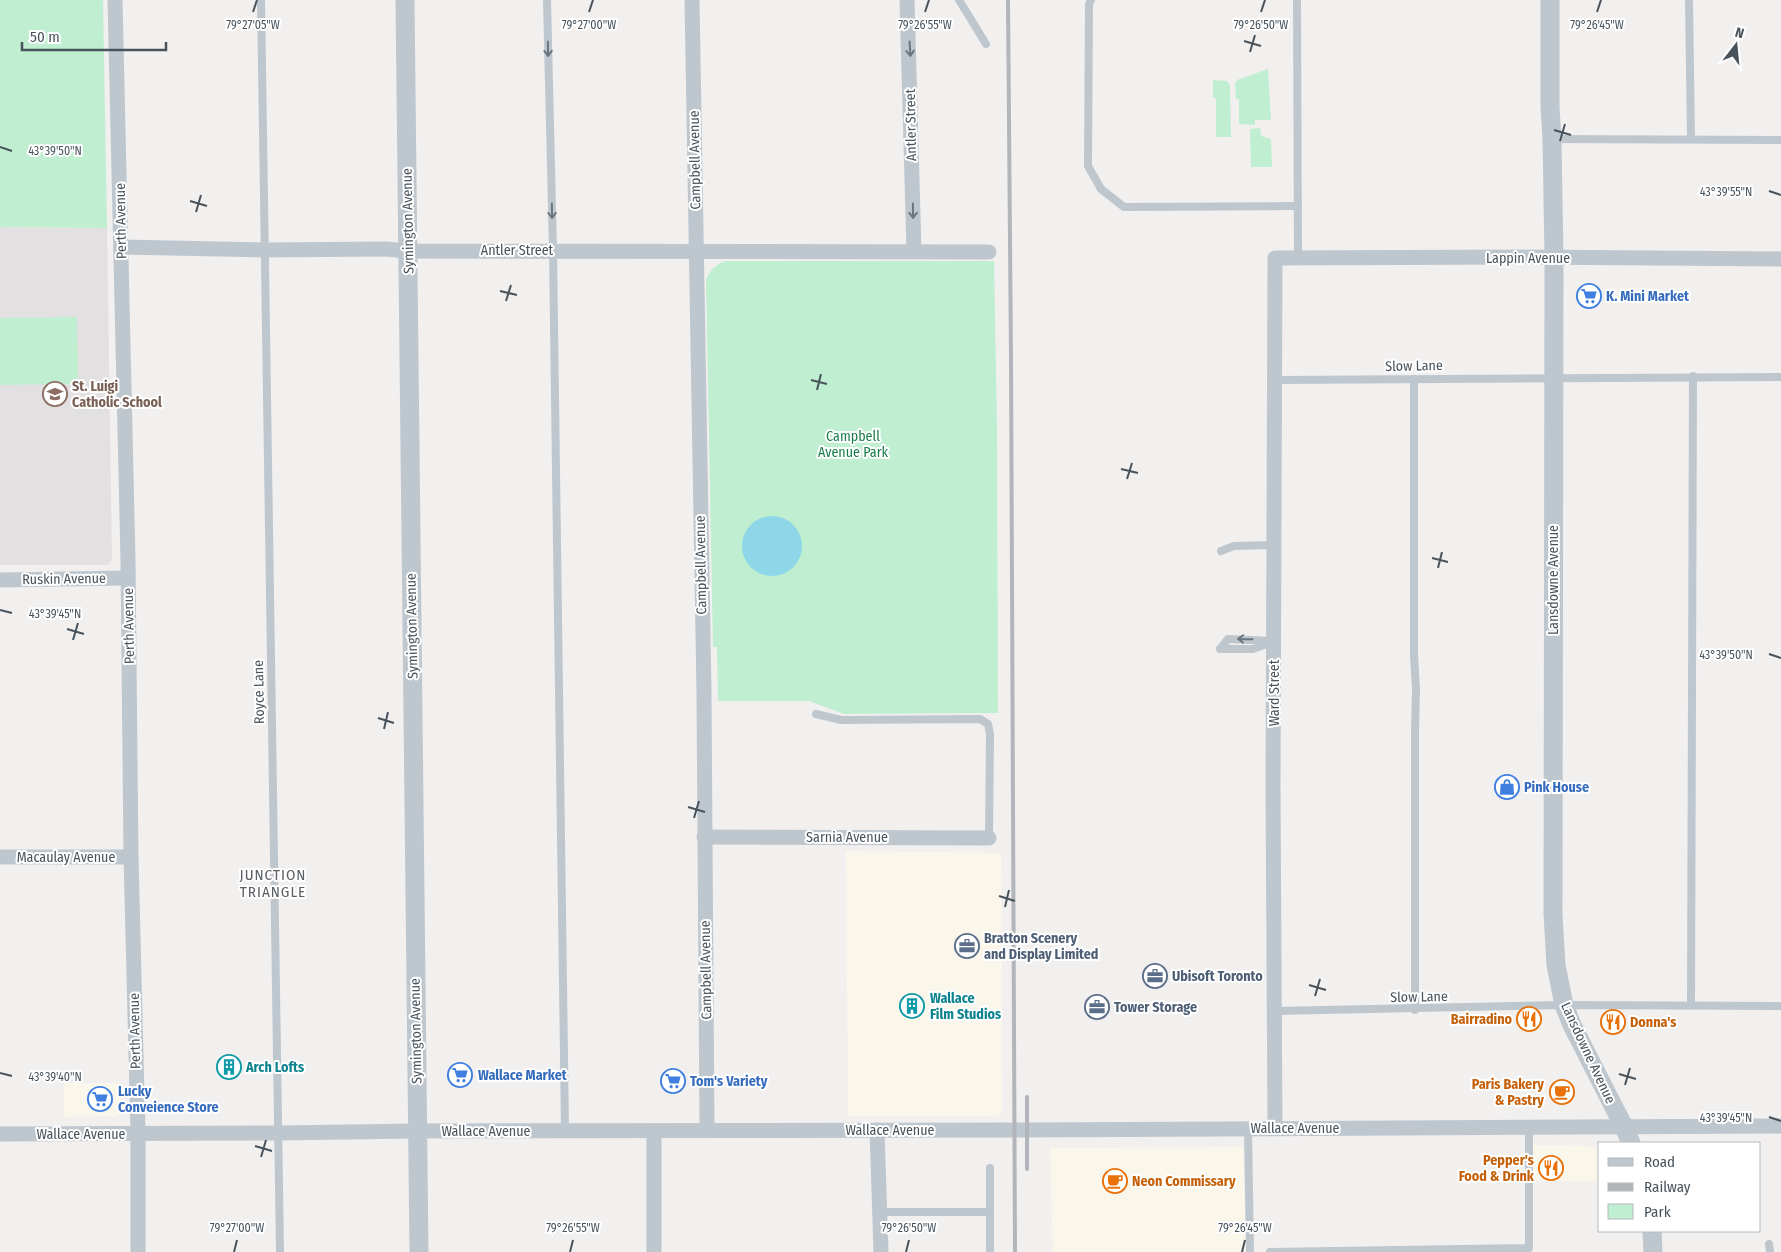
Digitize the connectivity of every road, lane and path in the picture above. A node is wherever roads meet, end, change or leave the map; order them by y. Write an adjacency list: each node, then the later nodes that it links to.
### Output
1 (115, 0): 17 (street, Perth Avenue)
2 (261, 0): 18 (lane, Royce Lane)
3 (404, 0): 20 (street, Symington Avenue)
4 (547, 0): 19 (lane, one-way to 19)
5 (692, 0): 21 (street, Campbell Avenue)
6 (908, 0): 22 (street, Antler Street, one-way to 22)
7 (959, 0): 12 (lane)
8 (1091, 0): 16 (lane)
9 (1297, 0): 16 (lane)
10 (1550, 0): 14 (street, Lansdowne Avenue)
11 (1690, 0): 13 (lane)
12 (986, 44)
13 (1691, 138): 14 (lane); 15 (lane)
14 (1552, 139): 25 (street, Lansdowne Avenue)
15 (1781, 140)
16 (1298, 206): 26 (lane)
17 (121, 248): 18 (street, Antler Street); 35 (street, Perth Avenue)
18 (265, 250): 20 (street, Antler Street); 57 (lane, Royce Lane)
19 (553, 250): 20 (street, Antler Street); 21 (street, Antler Street); 52 (lane)
20 (408, 251): 55 (street, Symington Avenue)
21 (697, 251): 22 (street, Antler Street); 39 (street, Campbell Avenue)
22 (914, 251): 23 (street, Antler Street)
23 (989, 252)
24 (1275, 258): 26 (street, Lappin Avenue); 32 (street, Ward Street)
25 (1554, 258): 26 (street, Lappin Avenue); 27 (street, Lappin Avenue); 30 (street, Lansdowne Avenue)
26 (1298, 259)
27 (1781, 259)
28 (1693, 376): 29 (lane, Slow Lane); 30 (lane, Slow Lane); 43 (lane)
29 (1781, 377)
30 (1553, 378): 31 (lane, Slow Lane); 44 (street, Lansdowne Avenue)
31 (1414, 379): 32 (lane, Slow Lane); 46 (lane)
32 (1275, 380): 33 (street, Ward Street)
33 (1275, 545): 34 (lane); 37 (street, Ward Street)
34 (1221, 551)
35 (128, 578): 36 (street, Ruskin Avenue); 42 (street, Perth Avenue)
36 (0, 580)
37 (1274, 641): 37 (lane, one-way to 37); 47 (street, Ward Street)
38 (816, 714): 40 (lane)
39 (704, 837): 40 (street, Sarnia Avenue); 53 (street, Campbell Avenue)
40 (989, 838)
41 (0, 857): 42 (street, Macaulay Avenue)
42 (131, 857): 59 (street, Perth Avenue)
43 (1691, 1005): 44 (lane, Slow Lane); 45 (lane, Slow Lane)
44 (1564, 1006): 46 (lane, Slow Lane); 60 (street, Lansdowne Avenue)
45 (1781, 1006)
46 (1415, 1010): 47 (lane, Slow Lane)
47 (1275, 1011): 50 (street, Ward Street)
48 (1781, 1126): 60 (street, Wallace Avenue)
49 (1248, 1128): 50 (street, Wallace Avenue); 54 (street, Wallace Avenue); 71 (lane)
50 (1275, 1128): 51 (street, Wallace Avenue)
51 (1529, 1128): 60 (street, Wallace Avenue); 72 (lane)
52 (565, 1130): 55 (street, Wallace Avenue); 56 (street, Wallace Avenue)
53 (707, 1130): 54 (street, Wallace Avenue); 56 (street, Wallace Avenue)
54 (877, 1130): 62 (street)
55 (417, 1131): 57 (street, Wallace Avenue); 67 (street, Symington Avenue)
56 (654, 1131): 68 (street)
57 (278, 1133): 59 (street, Wallace Avenue); 66 (lane, Royce Lane)
58 (0, 1134): 59 (street, Wallace Avenue)
59 (138, 1134): 65 (street, Perth Avenue)
60 (1628, 1135)
61 (990, 1168): 63 (lane)
62 (881, 1212): 63 (lane); 69 (street)
63 (990, 1212): 70 (lane)
64 (1652, 1232): 73 (street)
65 (138, 1252)
66 (280, 1252)
67 (419, 1252)
68 (654, 1252)
69 (881, 1252)
70 (990, 1252)
71 (1250, 1252)
72 (1270, 1252)
73 (1653, 1252)

